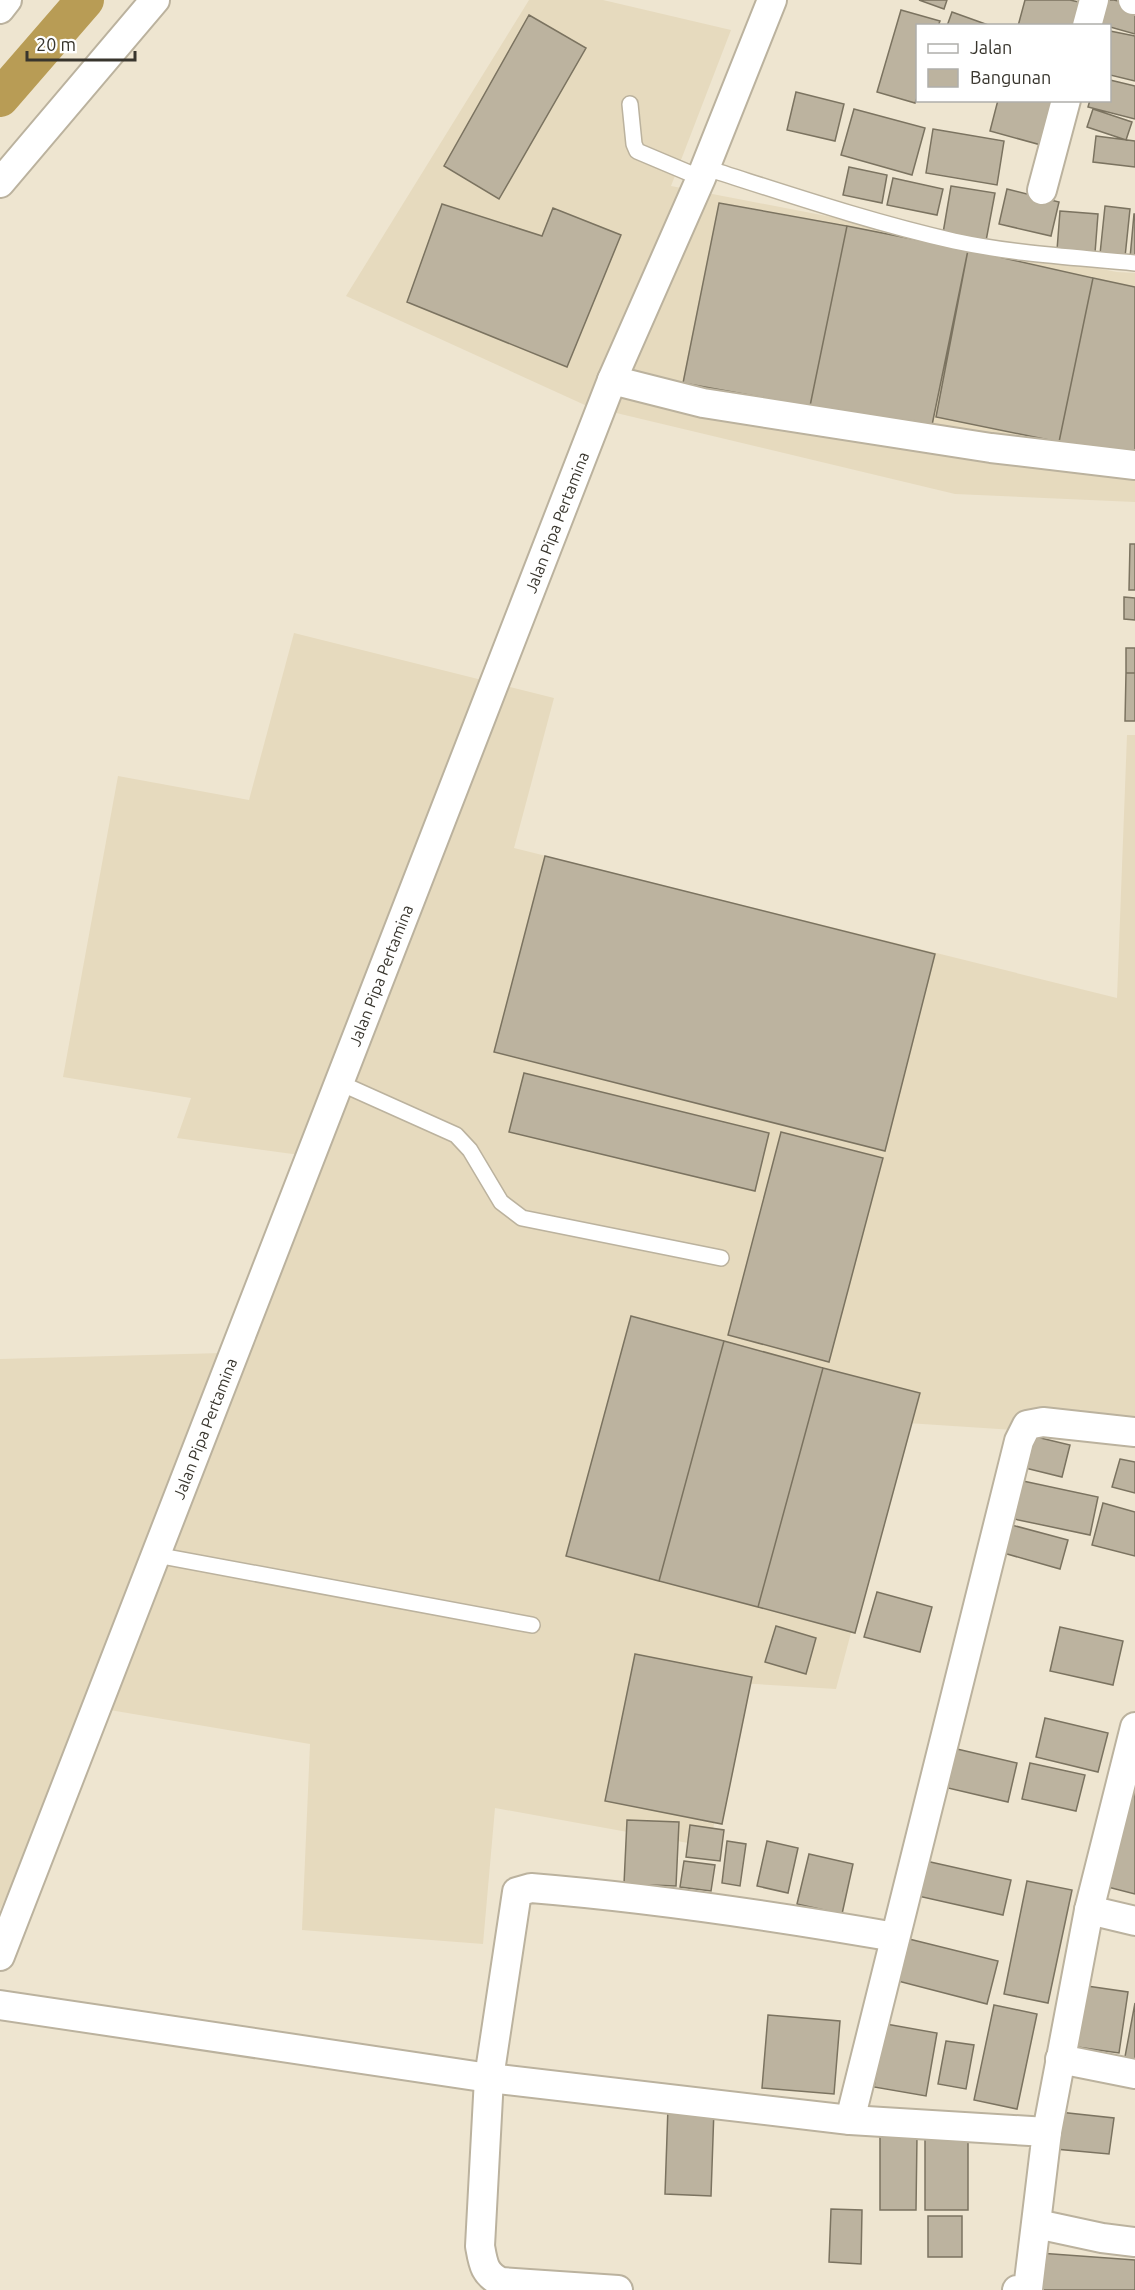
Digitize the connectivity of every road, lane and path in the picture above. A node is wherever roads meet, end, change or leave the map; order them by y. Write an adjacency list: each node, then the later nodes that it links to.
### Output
1 (7, 0): 5 (street)
2 (155, 0): 10 (street)
3 (772, 0): 9 (street, Jalan Pipa Pertamina)
4 (1094, 0): 6 (street)
5 (0, 9)
6 (1088, 24)
7 (1065, 102): 11 (street)
8 (630, 104): 9 (lane)
9 (704, 173): 12 (lane); 13 (street, Jalan Pipa Pertamina)
10 (0, 183)
11 (1042, 190)
12 (1135, 263)
13 (612, 380): 14 (street); 15 (street, Jalan Pipa Pertamina)
14 (1135, 465)
15 (340, 1083): 16 (lane); 18 (street, Jalan Pipa Pertamina)
16 (721, 1258)
17 (1135, 1432): 24 (street)
18 (156, 1555): 19 (lane); 25 (street, Jalan Pipa Pertamina)
19 (532, 1625)
20 (1135, 1727): 21 (street)
21 (1130, 1763): 22 (street)
22 (1089, 1910): 23 (street); 27 (street)
23 (1135, 1921)
24 (895, 1937): 29 (street); 30 (street)
25 (0, 1956)
26 (0, 2005): 29 (street)
27 (1060, 2059): 28 (street); 31 (street)
28 (1135, 2074)
29 (489, 2078): 30 (street); 34 (street)
30 (850, 2120): 31 (street)
31 (1047, 2132): 32 (street)
32 (1037, 2224): 33 (street); 35 (street)
33 (1135, 2242)
34 (618, 2290)
35 (1024, 2290)

